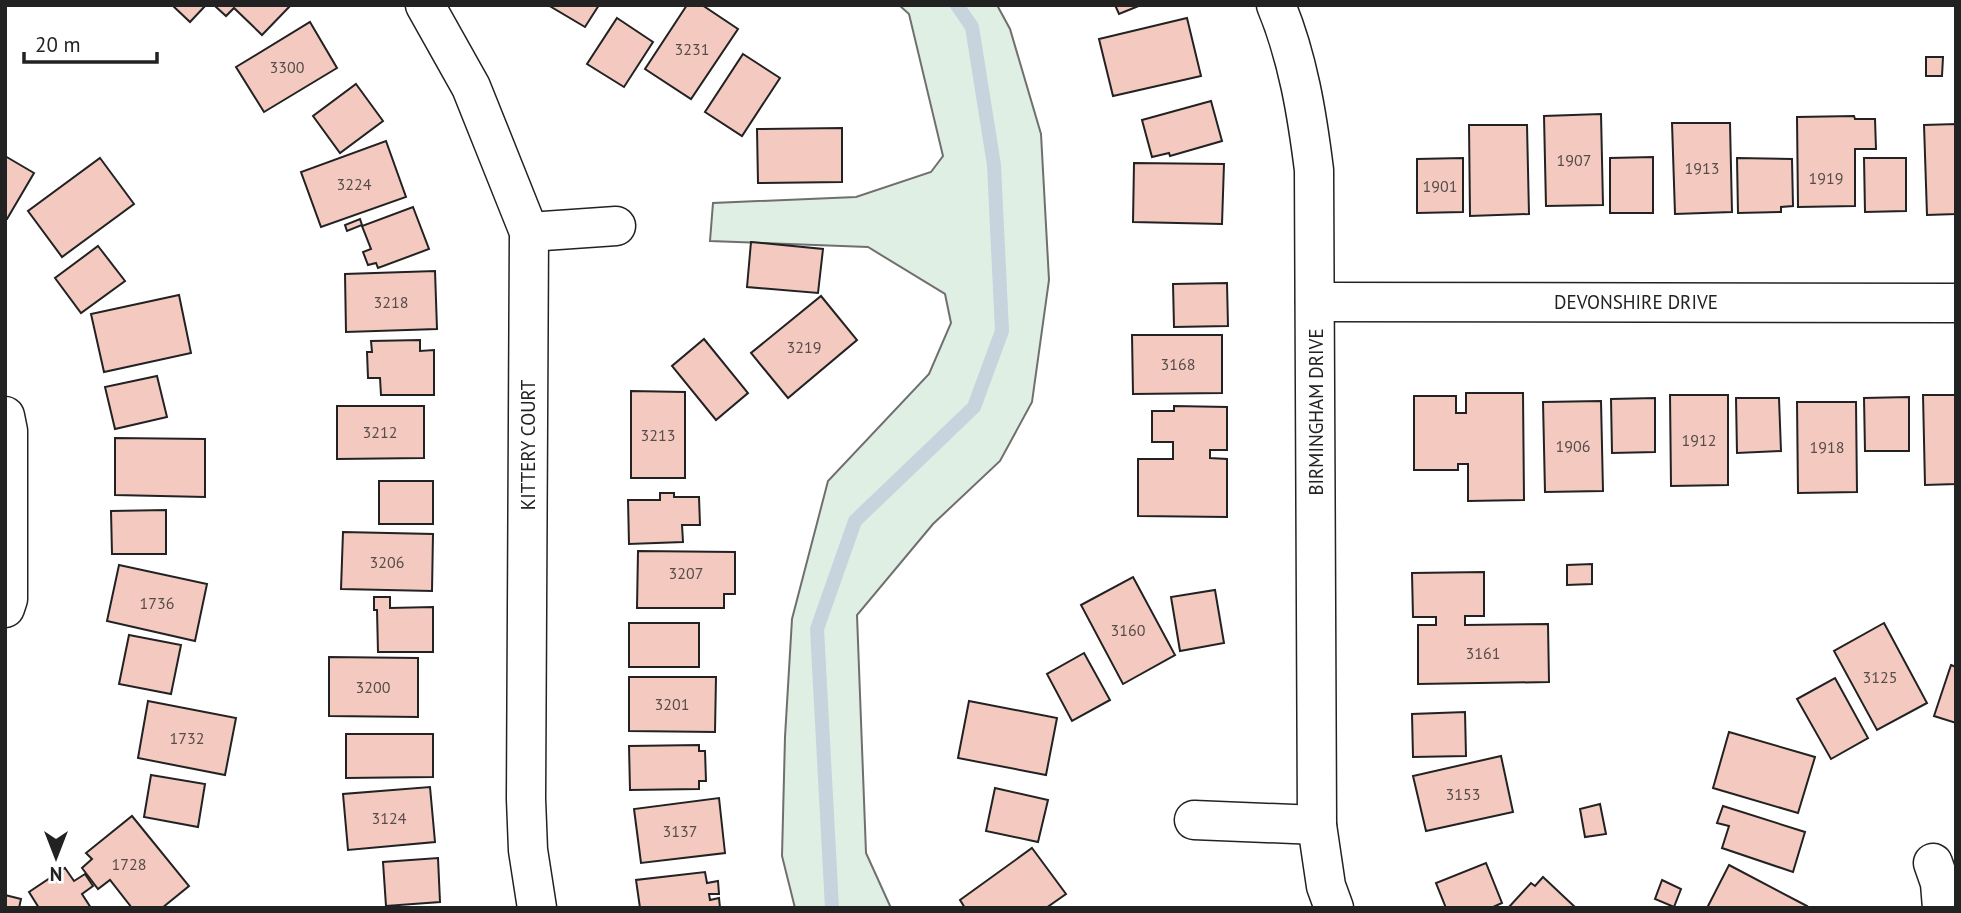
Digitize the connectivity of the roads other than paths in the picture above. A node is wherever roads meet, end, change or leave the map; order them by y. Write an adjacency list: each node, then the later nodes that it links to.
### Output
1 (425, 5): 4 (street, KITTERY COURT)
2 (1276, 5): 5 (street, BIRMINGHAM DRIVE)
3 (616, 226): 4 (street)
4 (530, 232): 12 (street, KITTERY COURT)
5 (1315, 302): 6 (street, DEVONSHIRE DRIVE); 10 (street, BIRMINGHAM DRIVE)
6 (1956, 303)
7 (5, 416): 8 (street)
8 (5, 608)
9 (1194, 820): 10 (street)
10 (1317, 825): 13 (street, BIRMINGHAM DRIVE)
11 (1933, 863): 14 (street)
12 (537, 908)
13 (1334, 908)
14 (1942, 908)

